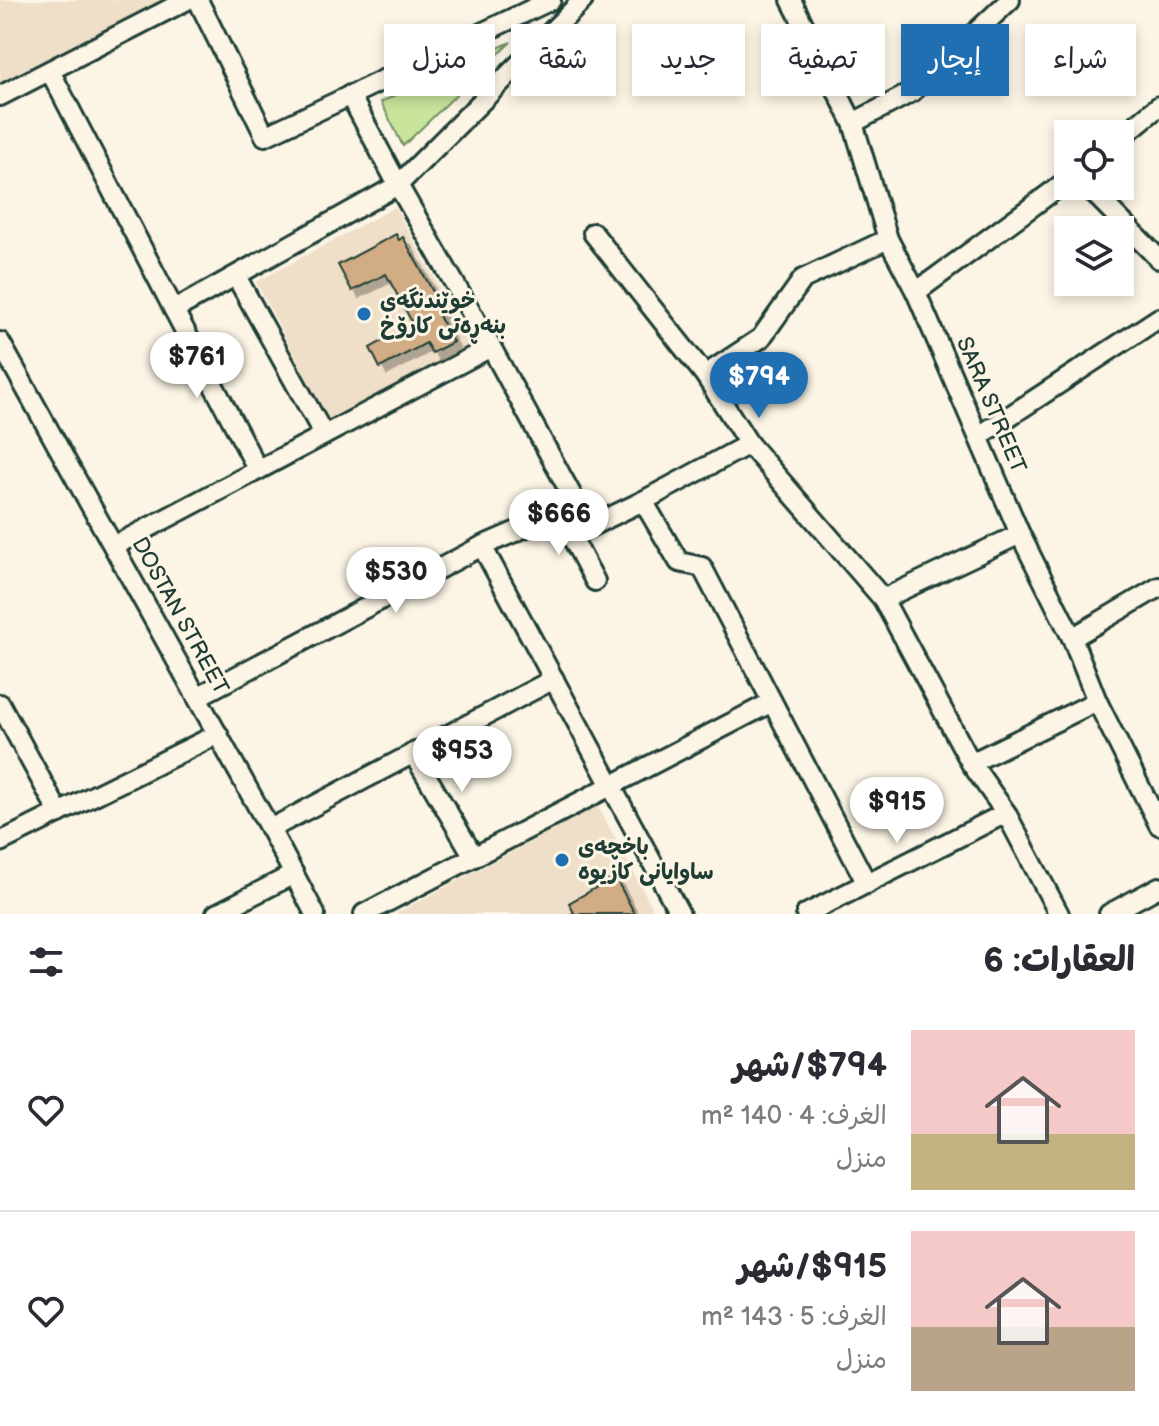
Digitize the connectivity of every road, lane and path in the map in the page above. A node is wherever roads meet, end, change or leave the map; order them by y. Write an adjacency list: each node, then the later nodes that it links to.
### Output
1 (187, 0): 7 (street)
2 (198, 0): 8 (street)
3 (551, 0): 8 (street)
4 (583, 0): 13 (street)
5 (791, 0): 11 (street, SARA STREET)
6 (1010, 0): 11 (street)
7 (50, 71): 9 (street); 21 (street)
8 (350, 95): 13 (street)
9 (0, 96)
10 (1159, 106): 12 (street)
11 (853, 123): 17 (street, SARA STREET)
12 (1134, 127)
13 (398, 185): 19 (street); 24 (street)
14 (1054, 190): 20 (street)
15 (1101, 200): 18 (street)
16 (593, 233): 25 (street)
17 (888, 239): 20 (street, SARA STREET); 25 (street)
18 (1159, 259)
19 (236, 276): 21 (street); 26 (street)
20 (916, 292): 27 (street, SARA STREET)
21 (174, 310): 29 (street)
22 (1159, 318): 27 (street)
23 (0, 343): 34 (street, DOSTAN STREET)
24 (491, 347): 26 (street); 31 (street)
25 (705, 375): 28 (street)
26 (324, 435): 29 (street)
27 (979, 436): 32 (street, SARA STREET)
28 (749, 444): 30 (street); 38 (street)
29 (258, 470): 34 (street)
30 (643, 501): 33 (street); 43 (street)
31 (559, 513): 33 (street); 35 (street)
32 (1020, 534): 38 (street); 39 (street, SARA STREET)
33 (571, 536): 36 (street)
34 (114, 546): 41 (street, DOSTAN STREET)
35 (482, 546): 40 (street); 41 (street)
36 (595, 581)
37 (1159, 587): 39 (street)
38 (883, 599): 47 (street)
39 (1072, 638): 42 (street, SARA STREET)
40 (554, 679): 46 (street); 48 (street)
41 (197, 697): 45 (street, DOSTAN STREET)
42 (1097, 701): 47 (street); 51 (street, SARA STREET)
43 (772, 702): 48 (street); 56 (street)
44 (0, 704): 49 (street)
45 (218, 734): 49 (street); 52 (street, DOSTAN STREET)
46 (413, 753): 52 (street); 54 (street)
47 (971, 763): 50 (street)
48 (612, 785): 54 (street); 61 (street)
49 (59, 813): 53 (street)
50 (1006, 813): 56 (street); 63 (street)
51 (1159, 825)
52 (270, 829): 55 (street, DOSTAN STREET)
53 (0, 842)
54 (474, 857): 60 (street)
55 (294, 874): 58 (street); 59 (street, DOSTAN STREET)
56 (867, 884): 62 (street)
57 (1159, 887): 64 (street)
58 (216, 914)
59 (315, 914)
60 (364, 914)
61 (680, 914)
62 (806, 914)
63 (1059, 914)
64 (1109, 914)

